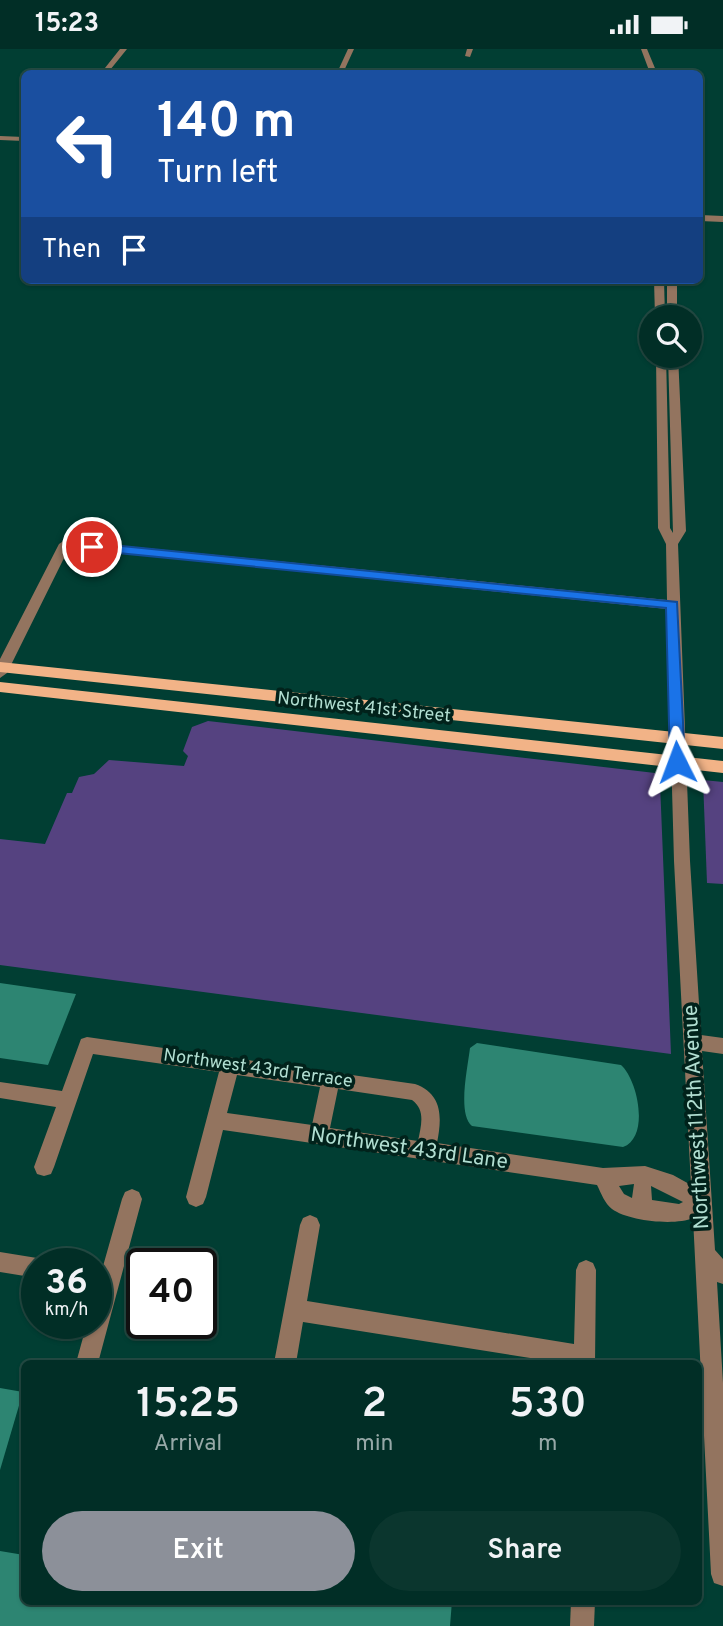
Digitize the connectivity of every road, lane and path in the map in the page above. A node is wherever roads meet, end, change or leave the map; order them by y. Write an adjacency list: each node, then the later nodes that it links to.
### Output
1 (124, 49): 4 (street)
2 (351, 49): 5 (street)
3 (644, 49): 6 (street)
4 (107, 70)
5 (342, 70)
6 (653, 70)
7 (0, 138): 8 (street)
8 (21, 139)
9 (703, 218): 10 (street)
10 (723, 219)
11 (659, 284): 13 (street)
12 (672, 284): 14 (street)
13 (660, 305)
14 (673, 305)
15 (661, 368): 17 (street)
16 (674, 368): 17 (street)
17 (672, 544): 18 (street)
18 (672, 605): 19 (street); 22 (street)
19 (1, 669): 22 (main road, Northwest 41st Street)
20 (0, 687): 22 (main road, Northwest 41st Street)
21 (723, 743): 22 (main road, Northwest 41st Street)
22 (677, 748): 23 (main road, Northwest 41st Street); 24 (main road, Northwest 41st Street); 25 (street, Northwest 112th Avenue)
23 (723, 750)
24 (723, 767)
25 (694, 1042): 26 (street); 40 (street, Northwest 112th Avenue)
26 (723, 1046)
27 (230, 1065): 28 (street, Northwest 43rd Terrace); 30 (street, Northwest 43rd Terrace); 31 (street)
28 (331, 1079): 32 (street); 33 (street, Northwest 43rd Terrace)
29 (0, 1090): 30 (street)
30 (68, 1100): 34 (street)
31 (216, 1120): 32 (street, Northwest 43rd Lane); 38 (street)
32 (319, 1136): 33 (street, Northwest 43rd Lane)
33 (426, 1151): 35 (street, Northwest 43rd Lane)
34 (44, 1167)
35 (610, 1178): 36 (street, Northwest 43rd Lane); 37 (street, Northwest 43rd Lane); 41 (street)
36 (667, 1185): 37 (street, Northwest 43rd Lane); 40 (street, Northwest 43rd Lane)
37 (642, 1187): 41 (street)
38 (196, 1197)
39 (132, 1199): 43 (street)
40 (702, 1204): 41 (street); 44 (street, Northwest 112th Avenue)
41 (642, 1209)
42 (310, 1225): 49 (street)
43 (112, 1254)
44 (705, 1255): 48 (street); 54 (street, Northwest 112th Avenue)
45 (0, 1262): 46 (street)
46 (21, 1265)
47 (586, 1270): 53 (street)
48 (723, 1274)
49 (295, 1310): 52 (street); 53 (street)
50 (92, 1339): 51 (street)
51 (88, 1360)
52 (286, 1360)
53 (584, 1360)
54 (723, 1574)
55 (583, 1605): 56 (street)
56 (582, 1626)

